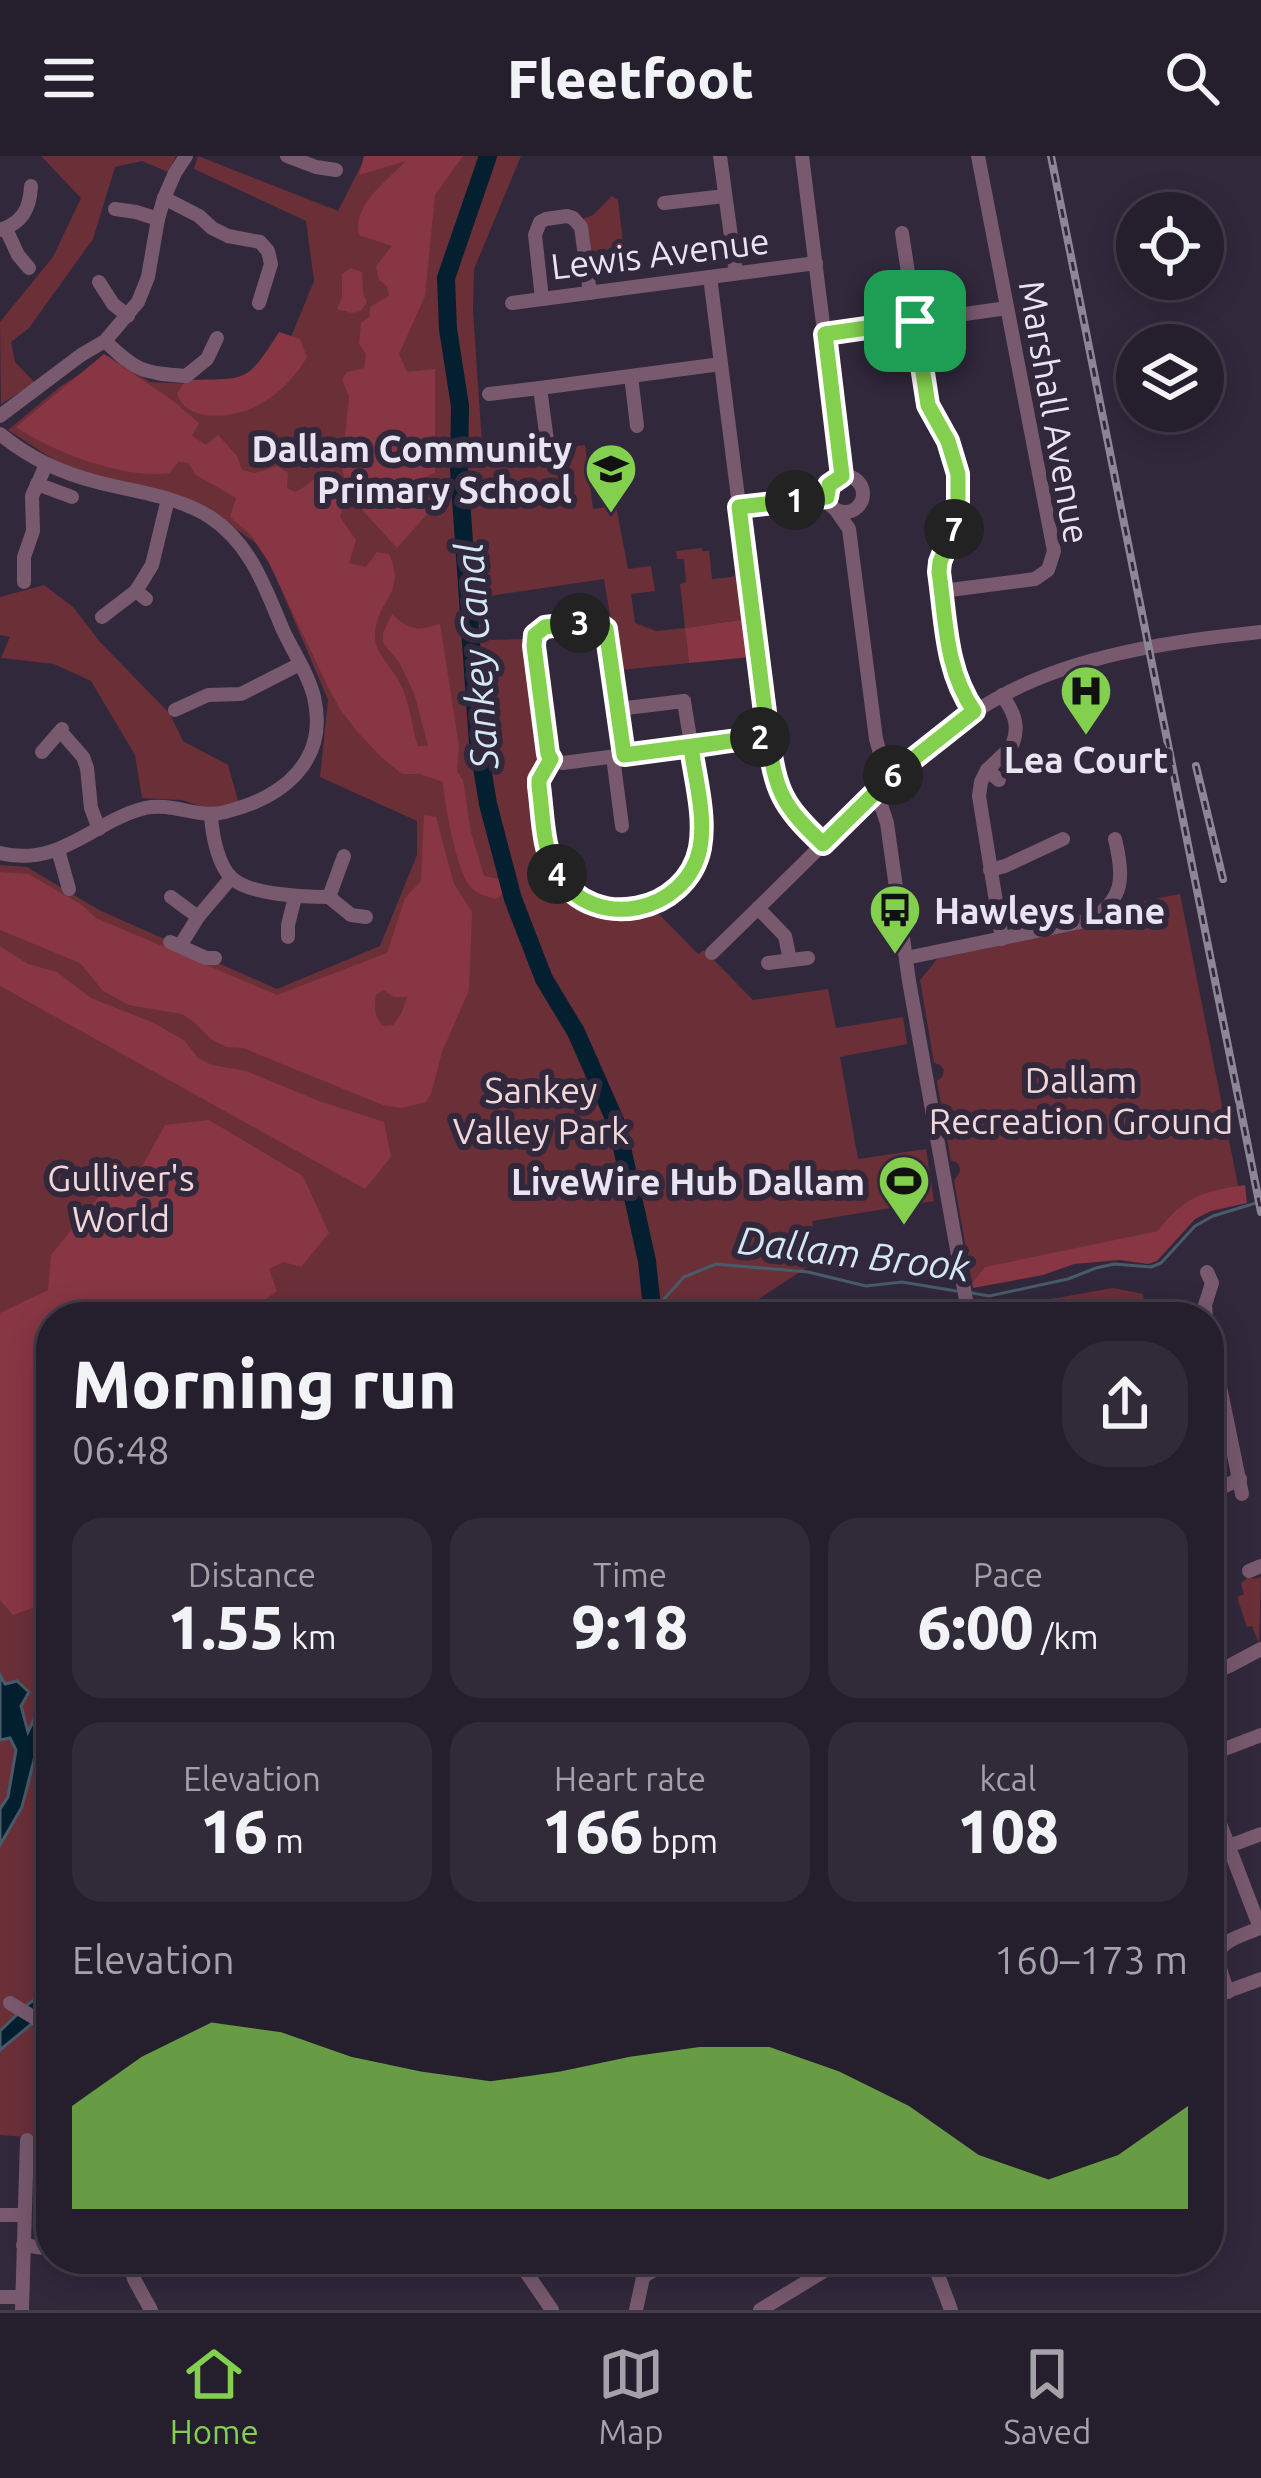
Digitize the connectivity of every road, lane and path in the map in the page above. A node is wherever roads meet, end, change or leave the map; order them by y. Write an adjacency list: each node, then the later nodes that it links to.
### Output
1 (186, 156): 9 (street)
2 (287, 156): 6 (street)
3 (720, 156): 8 (street)
4 (802, 156): 15 (street)
5 (978, 156): 24 (street, Marshall Avenue)
6 (336, 170)
7 (31, 186): 13 (street)
8 (725, 196): 10 (street); 17 (street)
9 (164, 198): 12 (street); 22 (street)
10 (664, 203)
11 (115, 209): 12 (street)
12 (158, 220): 25 (street)
13 (3, 230): 16 (street)
14 (902, 232): 26 (street)
15 (816, 263): 17 (street, Lewis Avenue); 27 (street)
16 (28, 268)
17 (736, 274): 18 (street, Lewis Avenue)
18 (710, 277): 20 (street, Lewis Avenue); 30 (street)
19 (98, 282): 25 (street)
20 (590, 293): 21 (street, Lewis Avenue); 21 (street)
21 (542, 299): 23 (street, Lewis Avenue)
22 (259, 302)
23 (512, 303)
24 (1006, 308): 26 (street); 48 (street, Marshall Avenue)
25 (128, 316): 29 (street)
26 (915, 321): 27 (street); 48 (street)
27 (825, 334): 39 (street)
28 (217, 338): 29 (street)
29 (105, 341): 34 (street)
30 (721, 364): 31 (street); 44 (street)
31 (631, 376): 32 (street); 35 (street)
32 (540, 388): 33 (street); 37 (street)
33 (488, 394)
34 (0, 416)
35 (637, 426)
36 (0, 434): 38 (street)
37 (548, 448)
38 (46, 464): 40 (street); 41 (street)
39 (842, 476): 43 (street); 45 (street)
40 (37, 484): 42 (street); 47 (street)
41 (168, 499): 49 (street); 51 (street)
42 (73, 500)
43 (831, 503): 44 (street); 45 (street); 46 (street)
44 (739, 507): 56 (street)
45 (858, 508): 46 (street)
46 (849, 529): 61 (street)
47 (24, 582)
48 (942, 591): 55 (street)
49 (101, 621)
50 (1261, 632): 52 (street)
51 (300, 664): 53 (street); 63 (street)
52 (1002, 695): 55 (street); 72 (street)
53 (182, 700)
54 (618, 710): 57 (street); 59 (street); 60 (street)
55 (974, 711): 61 (street)
56 (768, 736): 57 (street); 68 (street)
57 (691, 747): 59 (street); 60 (street)
58 (42, 752): 65 (street)
59 (618, 756): 60 (street); 64 (street)
60 (551, 759)
61 (893, 775): 62 (street)
62 (872, 795): 68 (street); 86 (street)
63 (211, 815): 65 (street); 73 (street)
64 (622, 826)
65 (100, 829): 69 (street)
66 (1063, 839): 72 (street)
67 (1115, 839): 82 (street)
68 (823, 844): 78 (street)
69 (58, 850): 70 (street); 74 (street)
70 (0, 853)
71 (344, 856): 77 (street)
72 (990, 870): 82 (street)
73 (231, 878): 76 (street); 79 (street)
74 (69, 889)
75 (171, 897): 79 (street)
76 (295, 897): 77 (street); 81 (street)
77 (329, 897): 80 (street)
78 (758, 908): 83 (street); 87 (street)
79 (198, 916): 84 (street)
80 (366, 917)
81 (288, 937)
82 (1002, 939): 86 (street)
83 (712, 953)
84 (214, 958)
85 (808, 958): 87 (street)
86 (906, 958): 90 (street)
87 (790, 960): 88 (street)
88 (768, 963)
89 (1207, 1272): 91 (street)
90 (966, 1302)
91 (1205, 1302)
92 (1224, 1405): 93 (street)
93 (1224, 1490)
94 (1261, 1649): 95 (street)
95 (1224, 1667)
96 (1261, 1736): 97 (street)
97 (1224, 1750)
98 (1261, 1834): 100 (street)
99 (1224, 1835): 100 (street)
100 (1228, 1846): 101 (street)
101 (1260, 1928): 102 (street)
102 (1224, 1945)
103 (1261, 1979): 105 (street)
104 (1224, 1982): 105 (street)
105 (1228, 1992): 106 (street)
106 (1224, 1993)
107 (10, 2003): 108 (street)
108 (36, 2015)
109 (26, 2140): 111 (street)
110 (0, 2215): 111 (street)
111 (24, 2215): 112 (street)
112 (23, 2245): 113 (street); 121 (street)
113 (36, 2247)
114 (133, 2274): 122 (street)
115 (527, 2274): 123 (street)
116 (647, 2274): 119 (street)
117 (819, 2274): 125 (street)
118 (938, 2274): 126 (street)
119 (644, 2276): 124 (street)
120 (0, 2297): 121 (street)
121 (22, 2304)
122 (152, 2310)
123 (552, 2310)
124 (636, 2310)
125 (760, 2310)
126 (951, 2310)

